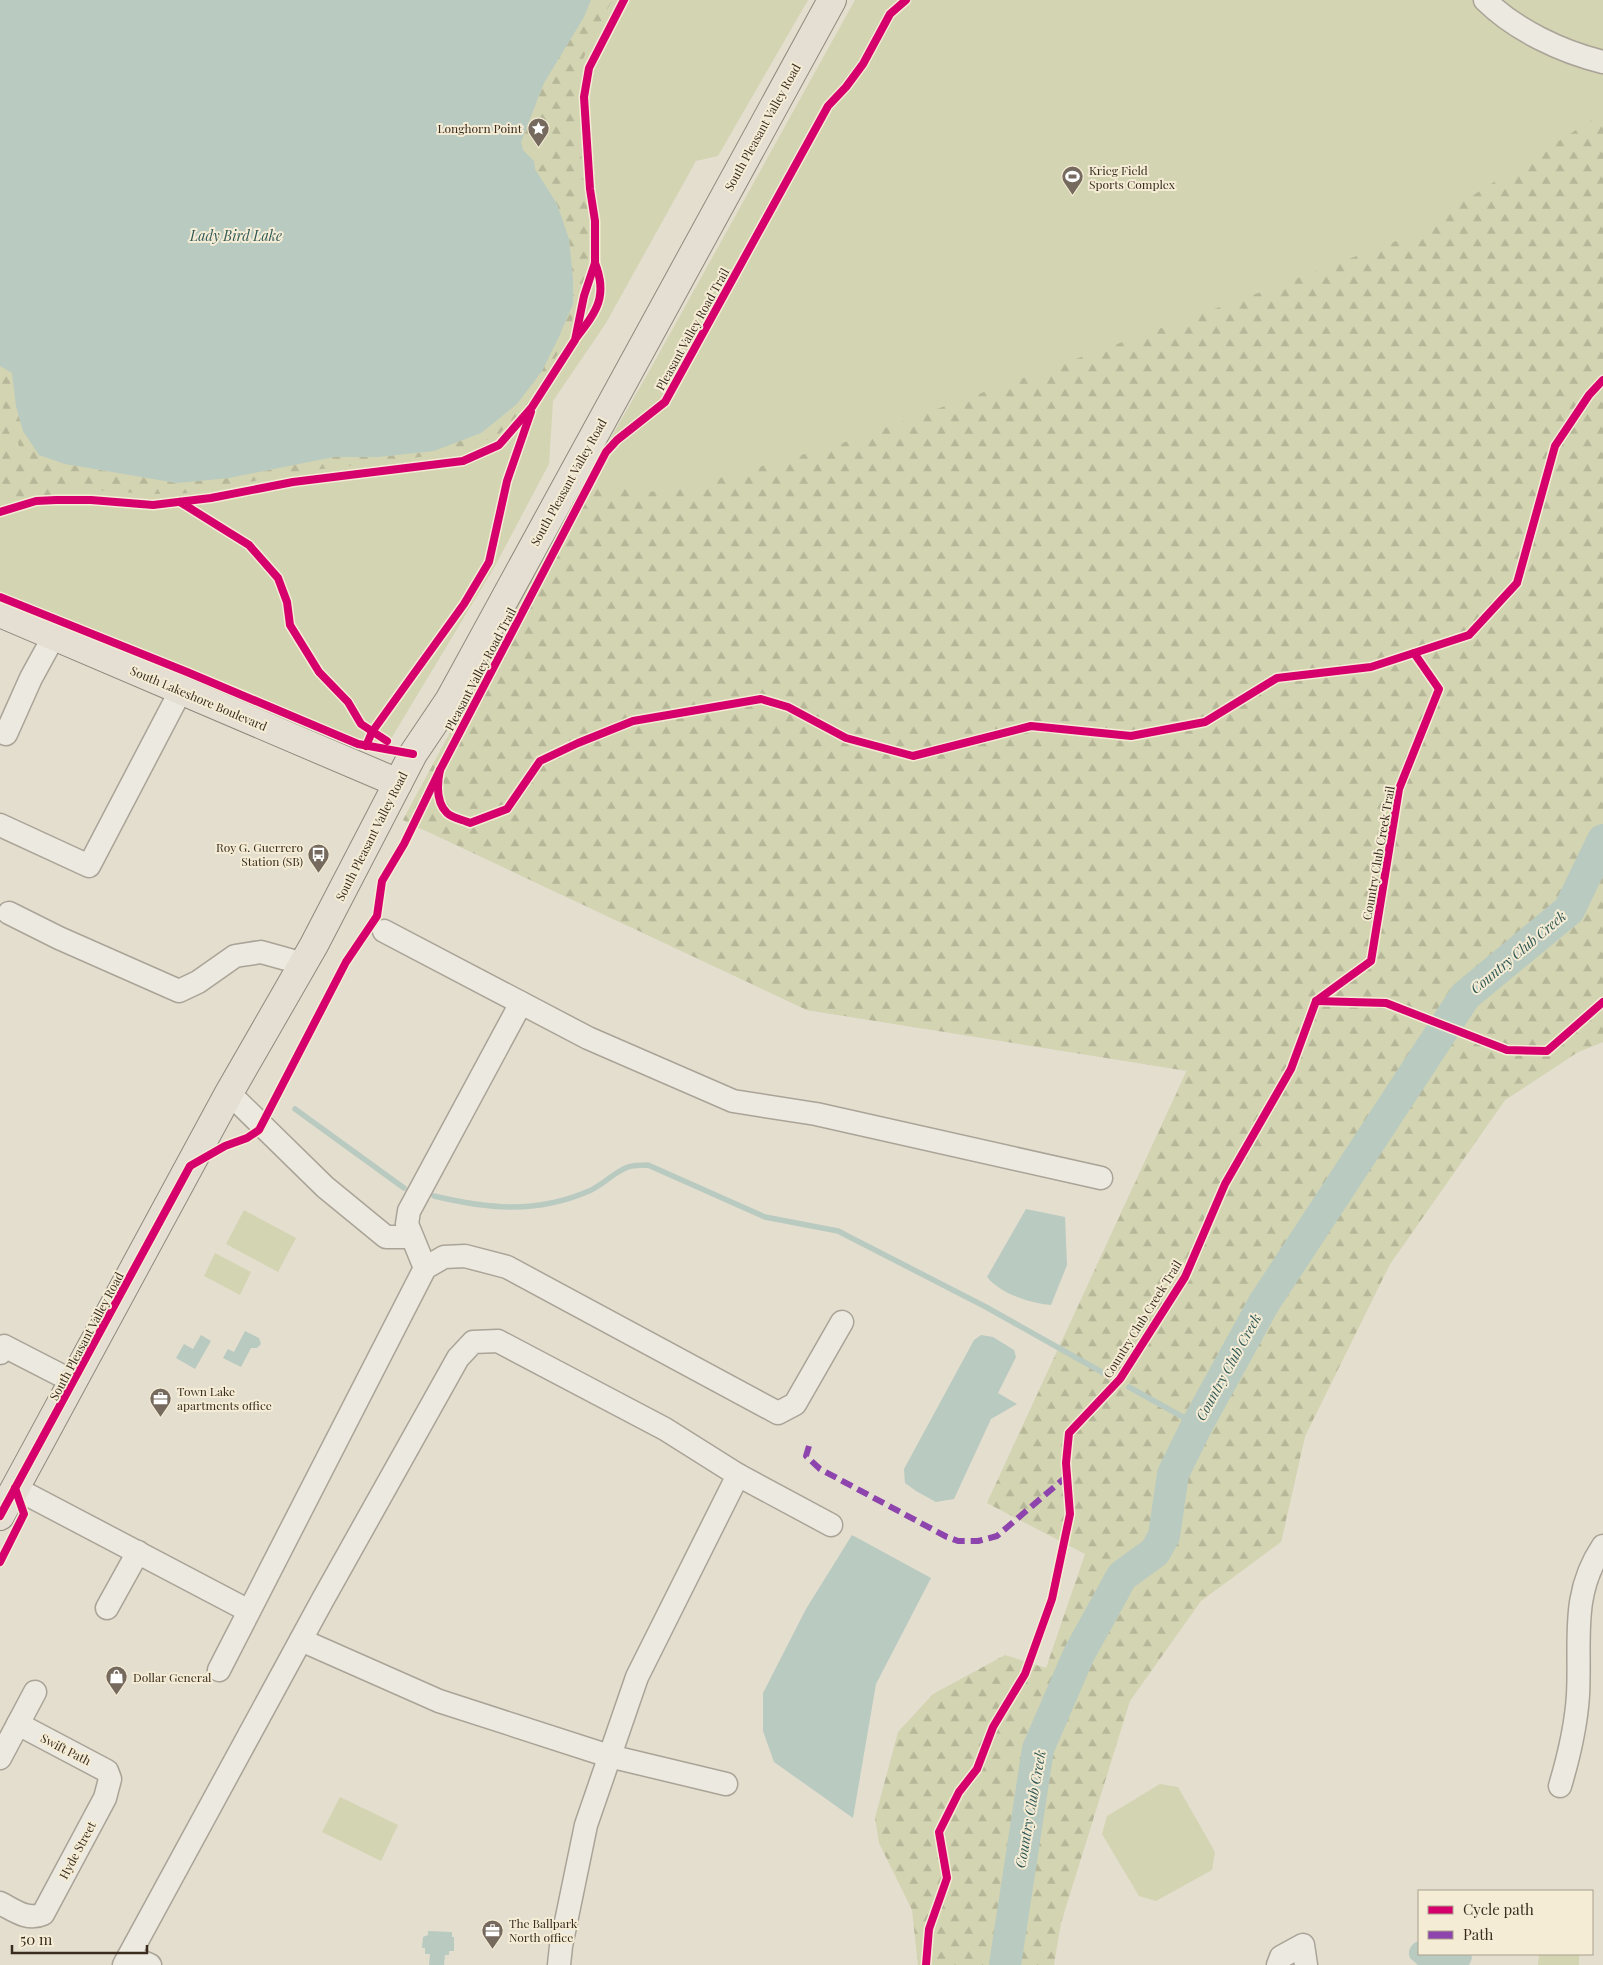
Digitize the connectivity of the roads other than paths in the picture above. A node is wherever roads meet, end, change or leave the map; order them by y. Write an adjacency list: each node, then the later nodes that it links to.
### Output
1 (832, 0): 8 (main road, South Pleasant Valley Road)
2 (1485, 0): 3 (lane)
3 (1603, 62)
4 (0, 613): 5 (main road, South Lakeshore Boulevard)
5 (54, 636): 6 (main road, South Lakeshore Boulevard); 7 (lane)
6 (181, 690): 8 (main road, South Lakeshore Boulevard); 9 (lane)
7 (6, 734)
8 (398, 783): 12 (main road, South Pleasant Valley Road)
9 (0, 825)
10 (9, 913): 12 (lane)
11 (384, 932): 13 (lane)
12 (304, 964): 14 (main road, South Pleasant Valley Road)
13 (521, 1003): 15 (lane); 16 (lane)
14 (229, 1094): 16 (lane); 20 (main road, South Pleasant Valley Road)
15 (1101, 1178)
16 (411, 1237): 17 (lane)
17 (424, 1268): 18 (lane); 28 (lane)
18 (842, 1322)
19 (0, 1353): 20 (lane)
20 (74, 1382): 22 (main road, South Pleasant Valley Road)
21 (738, 1475): 24 (lane); 29 (lane); 33 (lane)
22 (15, 1488): 23 (main road, South Pleasant Valley Road); 26 (lane)
23 (0, 1516)
24 (831, 1525)
25 (1603, 1546): 37 (lane)
26 (138, 1552): 27 (lane); 28 (lane)
27 (107, 1608)
28 (249, 1611): 30 (lane)
29 (301, 1640): 33 (lane); 39 (lane)
30 (219, 1670)
31 (35, 1692): 32 (lane)
32 (18, 1724): 34 (lane); 35 (lane, Swift Path)
33 (609, 1756): 36 (lane); 41 (lane)
34 (0, 1758)
35 (110, 1779): 38 (lane, Hyde Street)
36 (726, 1784)
37 (1560, 1786)
38 (0, 1903)
39 (127, 1961): 40 (lane)
40 (150, 1965)
41 (559, 1965)
42 (1278, 1965): 43 (lane)
43 (1306, 1965)

